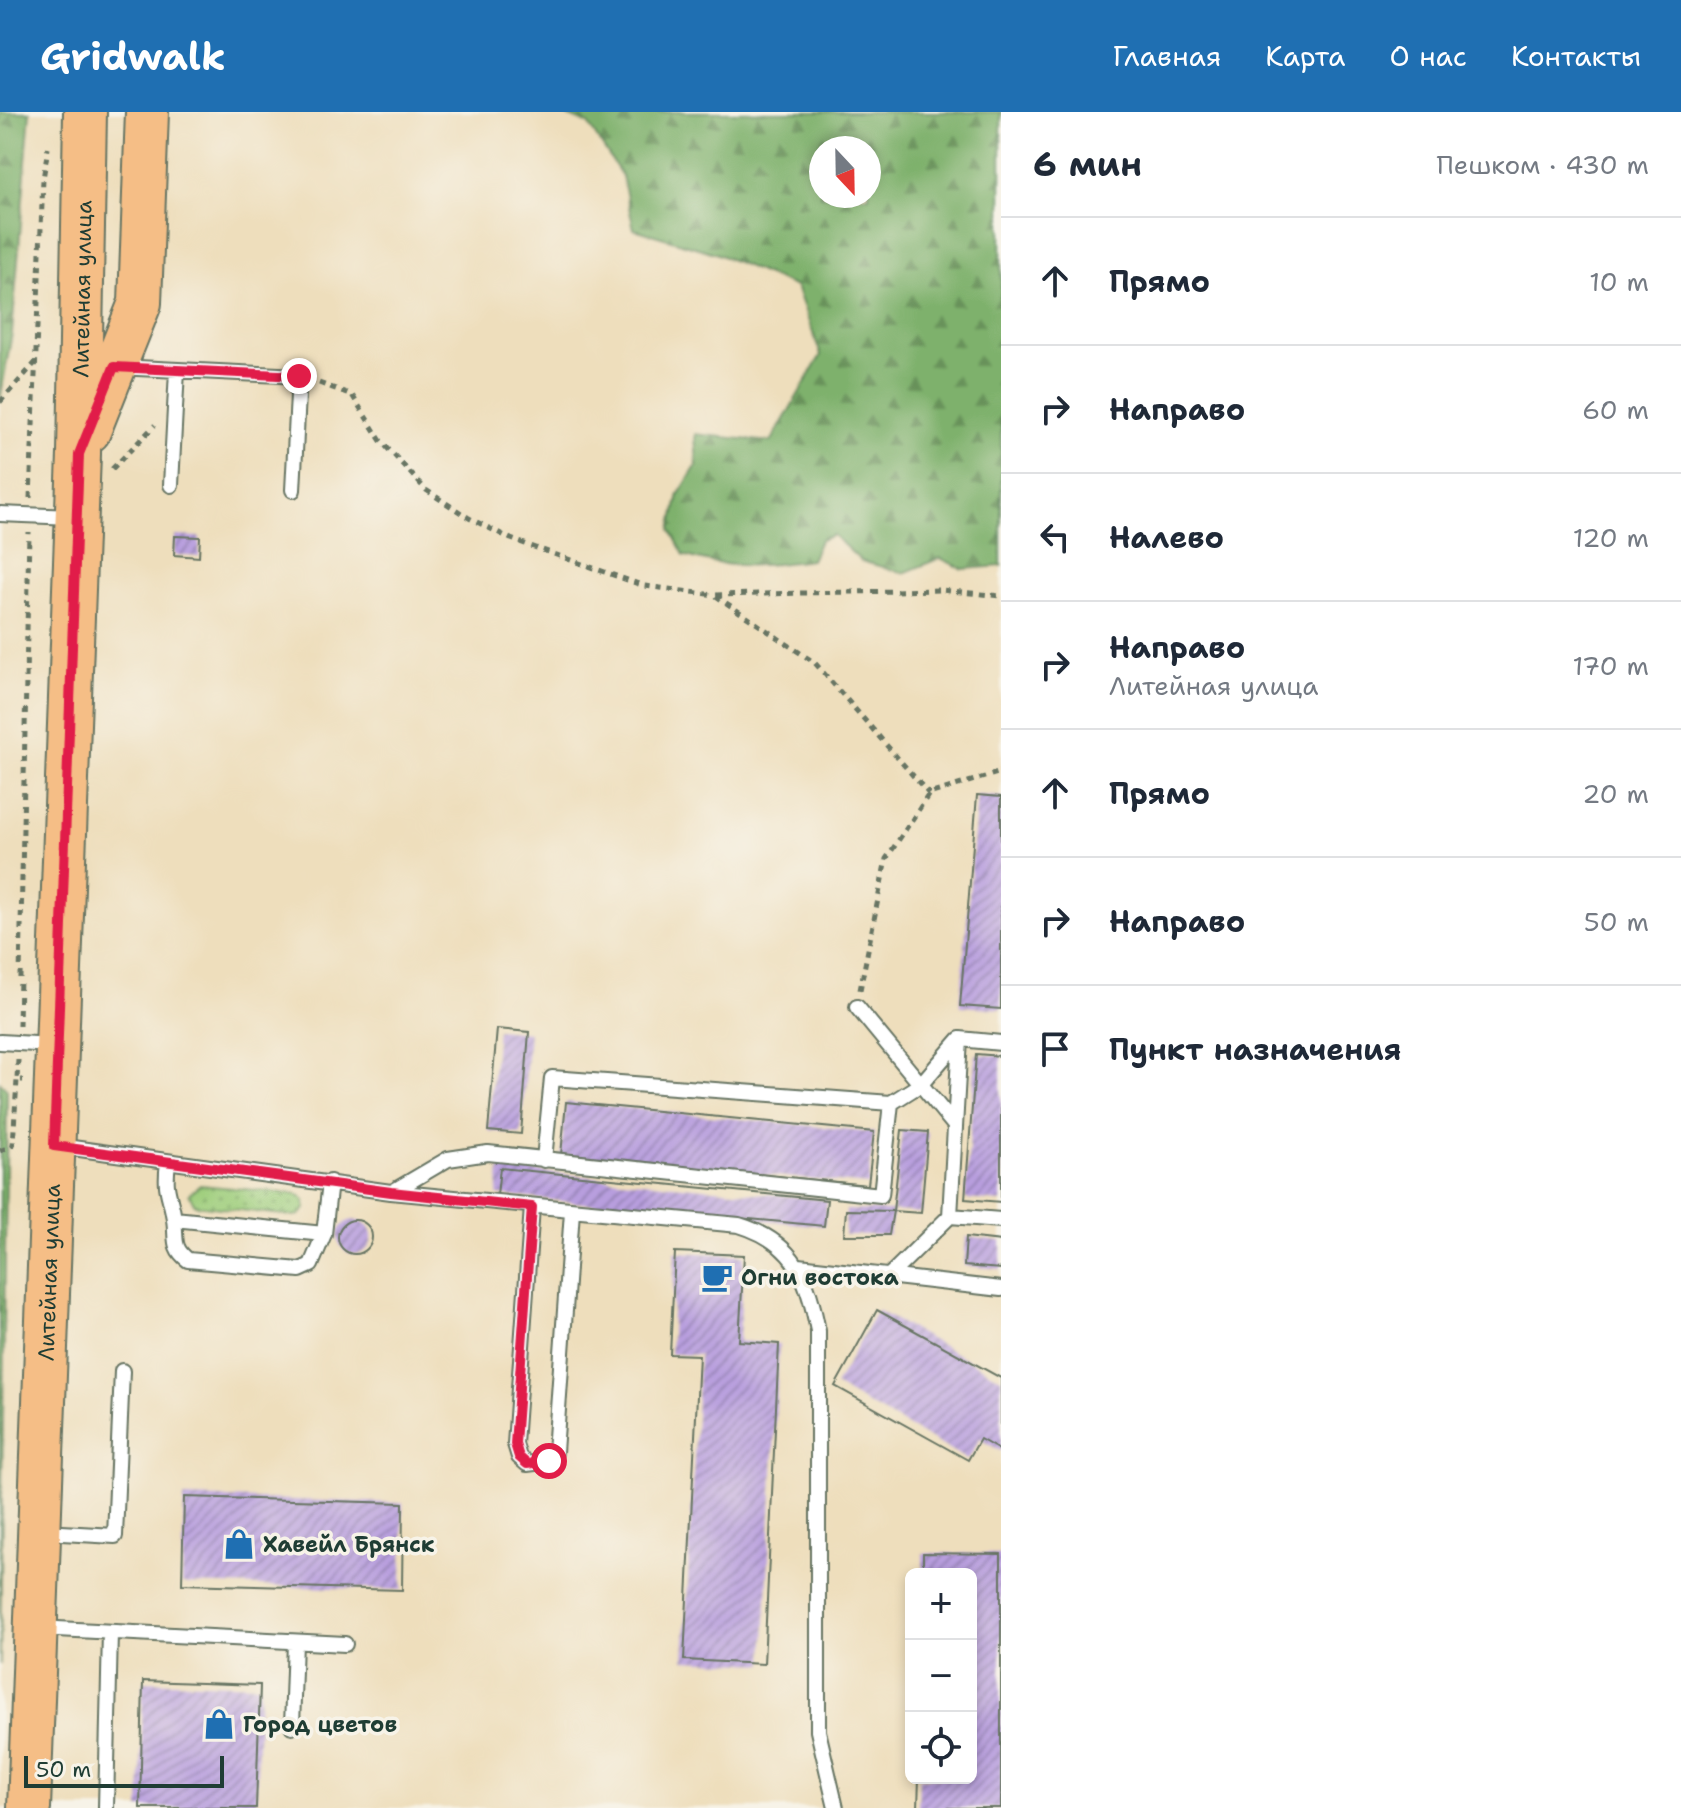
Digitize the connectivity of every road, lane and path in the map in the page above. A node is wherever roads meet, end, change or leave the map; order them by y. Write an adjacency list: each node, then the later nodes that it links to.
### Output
1 (85, 112): 9 (main road, Литейная улица)
2 (147, 112): 5 (main road)
3 (50, 139): 4 (path)
4 (36, 362): 8 (path); 13 (path)
5 (114, 367): 6 (lane); 9 (main road)
6 (177, 370): 7 (lane); 10 (lane)
7 (299, 376): 11 (lane); 15 (path)
8 (0, 402)
9 (79, 454): 14 (main road, Литейная улица)
10 (171, 485)
11 (293, 490)
12 (0, 514): 13 (lane)
13 (30, 514): 14 (lane); 23 (path)
14 (76, 517): 23 (main road, Литейная улица)
15 (715, 595): 16 (path); 18 (path)
16 (1001, 596)
17 (1001, 772): 18 (path)
18 (929, 794): 19 (path)
19 (857, 1007): 26 (lane)
20 (960, 1039): 22 (lane); 26 (lane); 28 (lane)
21 (0, 1042): 23 (lane)
22 (1001, 1043)
23 (38, 1044): 24 (path); 29 (main road, Литейная улица)
24 (17, 1080): 25 (path); 30 (path)
25 (33, 1081)
26 (921, 1084): 27 (lane); 28 (lane)
27 (891, 1103): 31 (lane); 31 (lane)
28 (955, 1126): 37 (lane)
29 (54, 1146): 32 (lane); 45 (main road, Литейная улица)
30 (0, 1151)
31 (544, 1160): 34 (lane)
32 (168, 1162): 33 (lane); 38 (lane)
33 (330, 1182): 34 (lane); 40 (lane)
34 (391, 1192): 35 (lane)
35 (532, 1207): 36 (lane); 36 (lane)
36 (572, 1211): 41 (lane)
37 (950, 1216): 39 (lane); 42 (lane)
38 (174, 1219): 40 (lane); 40 (lane)
39 (1001, 1220)
40 (324, 1234)
41 (799, 1266): 42 (lane); 53 (lane)
42 (889, 1276): 43 (lane)
43 (1001, 1289)
44 (122, 1371): 45 (lane)
45 (39, 1532): 46 (main road, Литейная улица)
46 (36, 1628): 47 (lane); 51 (main road, Литейная улица)
47 (110, 1632): 48 (lane); 52 (lane)
48 (295, 1642): 49 (lane); 50 (lane)
49 (345, 1644)
50 (292, 1726)
51 (29, 1808)
52 (106, 1808)
53 (836, 1808)

